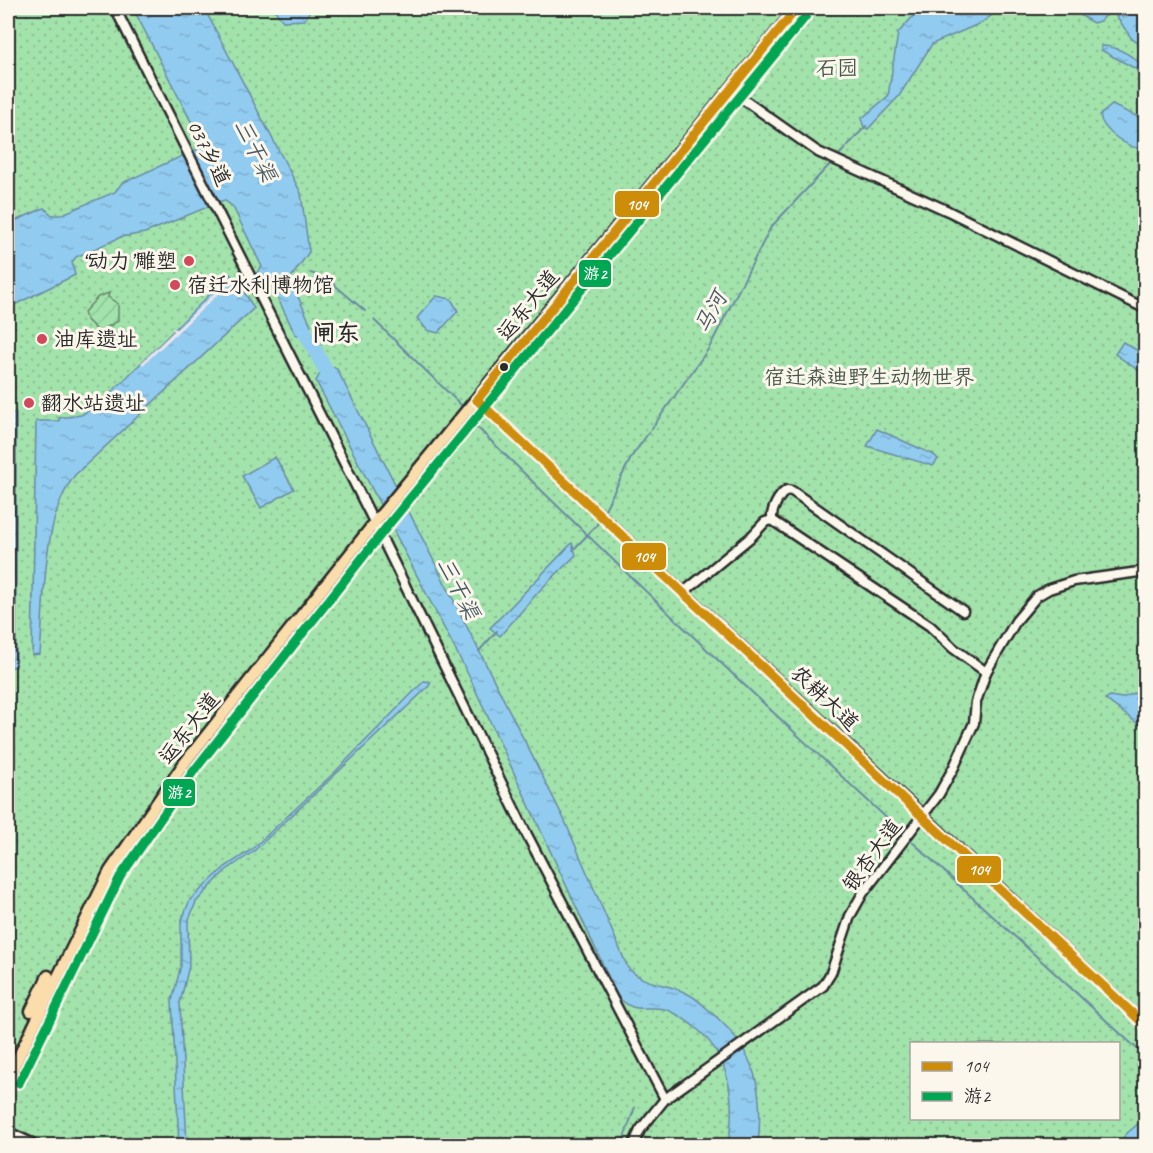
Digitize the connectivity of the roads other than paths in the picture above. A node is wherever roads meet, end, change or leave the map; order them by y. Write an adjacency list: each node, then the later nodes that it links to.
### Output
1 (115, 8): 7 (street, 037乡道)
2 (797, 8): 3 (main road, 运东大道)
3 (730, 90): 4 (street); 5 (main road, 运东大道)
4 (1146, 309)
5 (477, 400): 7 (main road, 运东大道); 9 (street, 农耕大道)
6 (772, 520): 9 (street); 10 (street); 11 (street)
7 (376, 521): 14 (main road, 运东大道); 15 (main road, 运东大道); 16 (street, 037乡道)
8 (1146, 571): 11 (street, 银杏大道)
9 (685, 591): 12 (street, 农耕大道)
10 (963, 611)
11 (986, 672): 12 (street, 银杏大道)
12 (923, 815): 13 (street, 农耕大道); 16 (street, 银杏大道)
13 (1146, 1026)
14 (8, 1062)
15 (8, 1078)
16 (665, 1099): 19 (street, 银杏大道)
17 (8, 1132): 18 (street)
18 (38, 1146)
19 (633, 1146)

